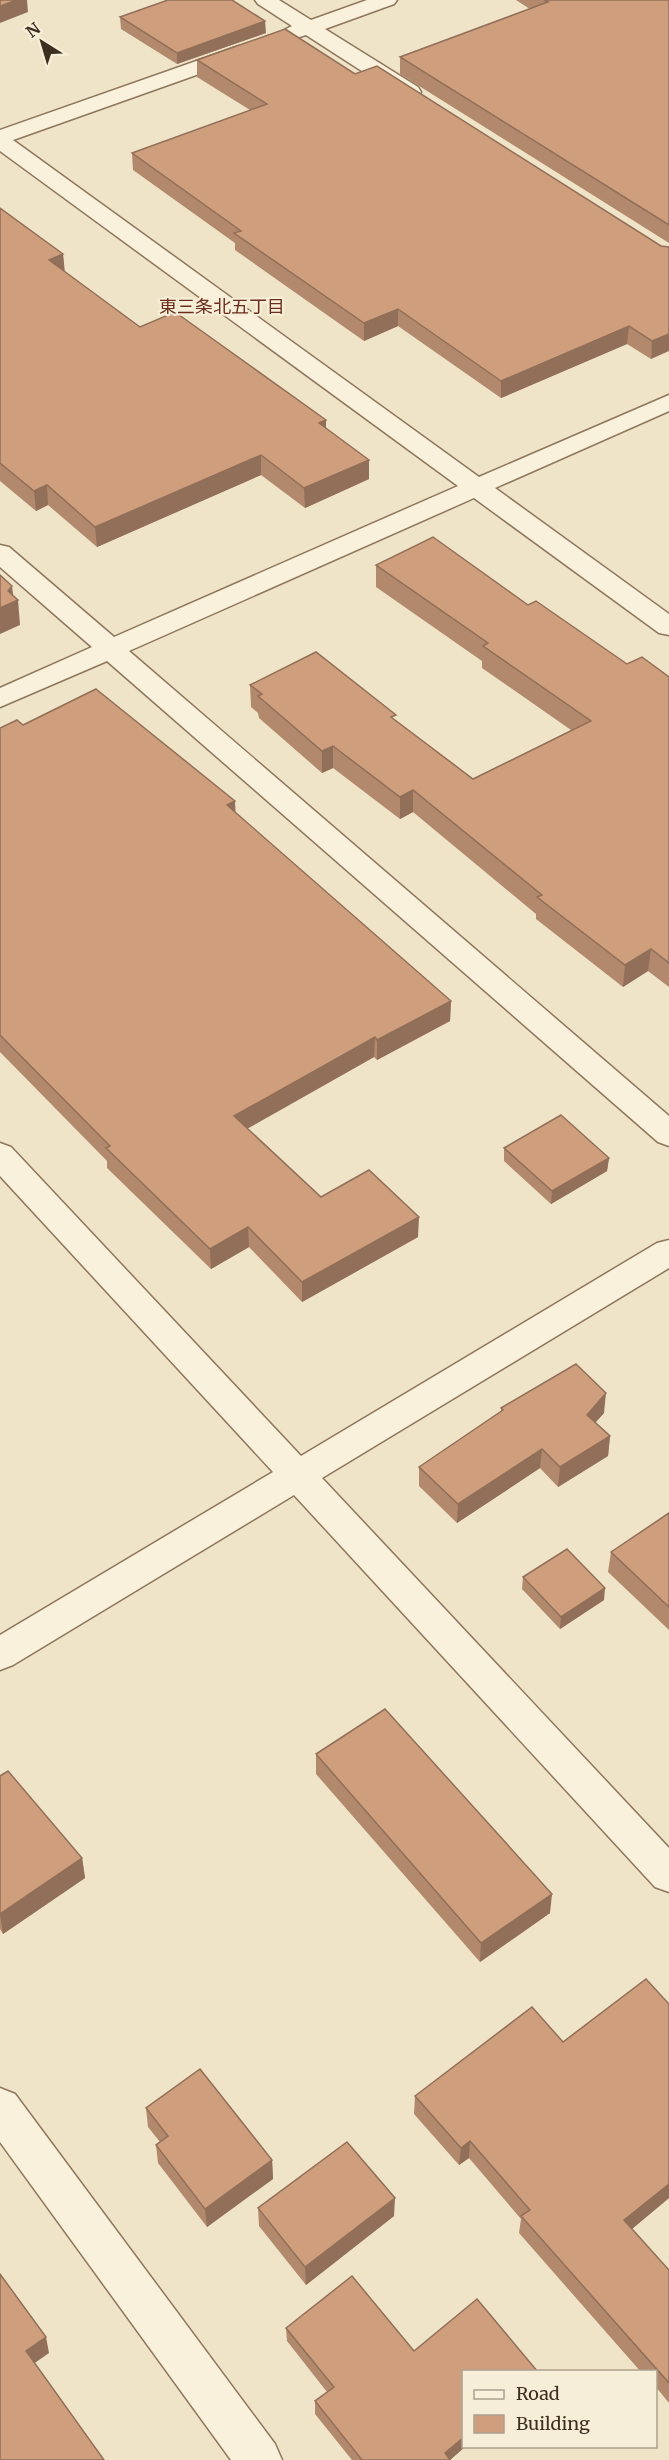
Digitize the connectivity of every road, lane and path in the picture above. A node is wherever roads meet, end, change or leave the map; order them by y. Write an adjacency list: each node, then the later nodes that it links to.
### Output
1 (265, 0): 3 (street)
2 (387, 0): 3 (street)
3 (308, 27): 4 (street); 6 (street)
4 (275, 39)
5 (253, 47): 7 (street)
6 (428, 104)
7 (0, 139): 9 (street)
8 (669, 402): 9 (street)
9 (477, 485): 11 (street); 12 (street)
10 (0, 553): 12 (street)
11 (669, 627)
12 (110, 648): 13 (street); 14 (street)
13 (0, 698)
14 (669, 1134)
15 (0, 1155): 17 (street)
16 (669, 1252): 17 (street)
17 (298, 1474): 18 (street); 19 (street)
18 (0, 1654)
19 (669, 1875)
20 (0, 2108): 21 (street)
21 (259, 2460)

